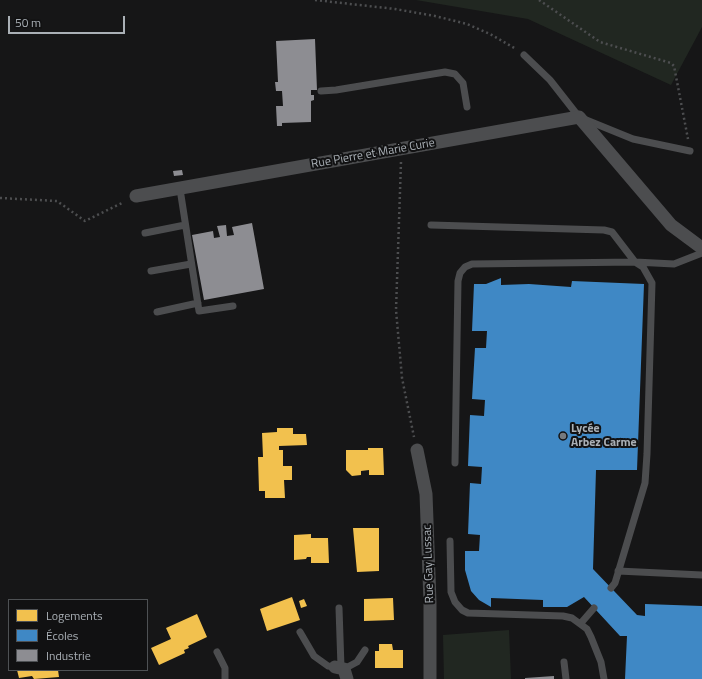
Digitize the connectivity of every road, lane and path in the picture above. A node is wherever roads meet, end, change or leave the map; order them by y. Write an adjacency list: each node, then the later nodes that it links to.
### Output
1 (315, 0): 3 (path)
2 (539, 0): 8 (path)
3 (524, 55): 6 (lane)
4 (321, 91): 5 (lane)
5 (467, 107)
6 (579, 117): 7 (street, Rue Pierre et Marie Curie); 8 (lane); 15 (street)
7 (402, 149): 9 (street, Rue Pierre et Marie Curie); 23 (path)
8 (690, 151)
9 (180, 189): 10 (street, Rue Pierre et Marie Curie); 13 (lane)
10 (136, 196): 11 (path)
11 (0, 198)
12 (431, 225): 17 (lane)
13 (185, 226): 14 (lane); 18 (lane)
14 (145, 233)
15 (702, 248)
16 (702, 253): 17 (lane)
17 (635, 262): 24 (lane); 26 (lane)
18 (191, 264): 19 (lane); 20 (lane)
19 (151, 271)
20 (198, 303): 21 (lane); 22 (lane)
21 (233, 306)
22 (157, 312)
23 (417, 450): 38 (street, Rue Gay Lussac)
24 (455, 464)
25 (450, 541): 31 (lane)
26 (618, 571): 27 (lane); 28 (lane)
27 (702, 575)
28 (611, 588)
29 (339, 608): 36 (lane)
30 (594, 608): 31 (lane)
31 (582, 623): 40 (lane)
32 (300, 632): 36 (lane)
33 (365, 650): 36 (lane)
34 (217, 652): 37 (lane)
35 (564, 662): 39 (lane)
36 (342, 670)
37 (226, 679)
38 (430, 679)
39 (566, 679)
40 (604, 679)

